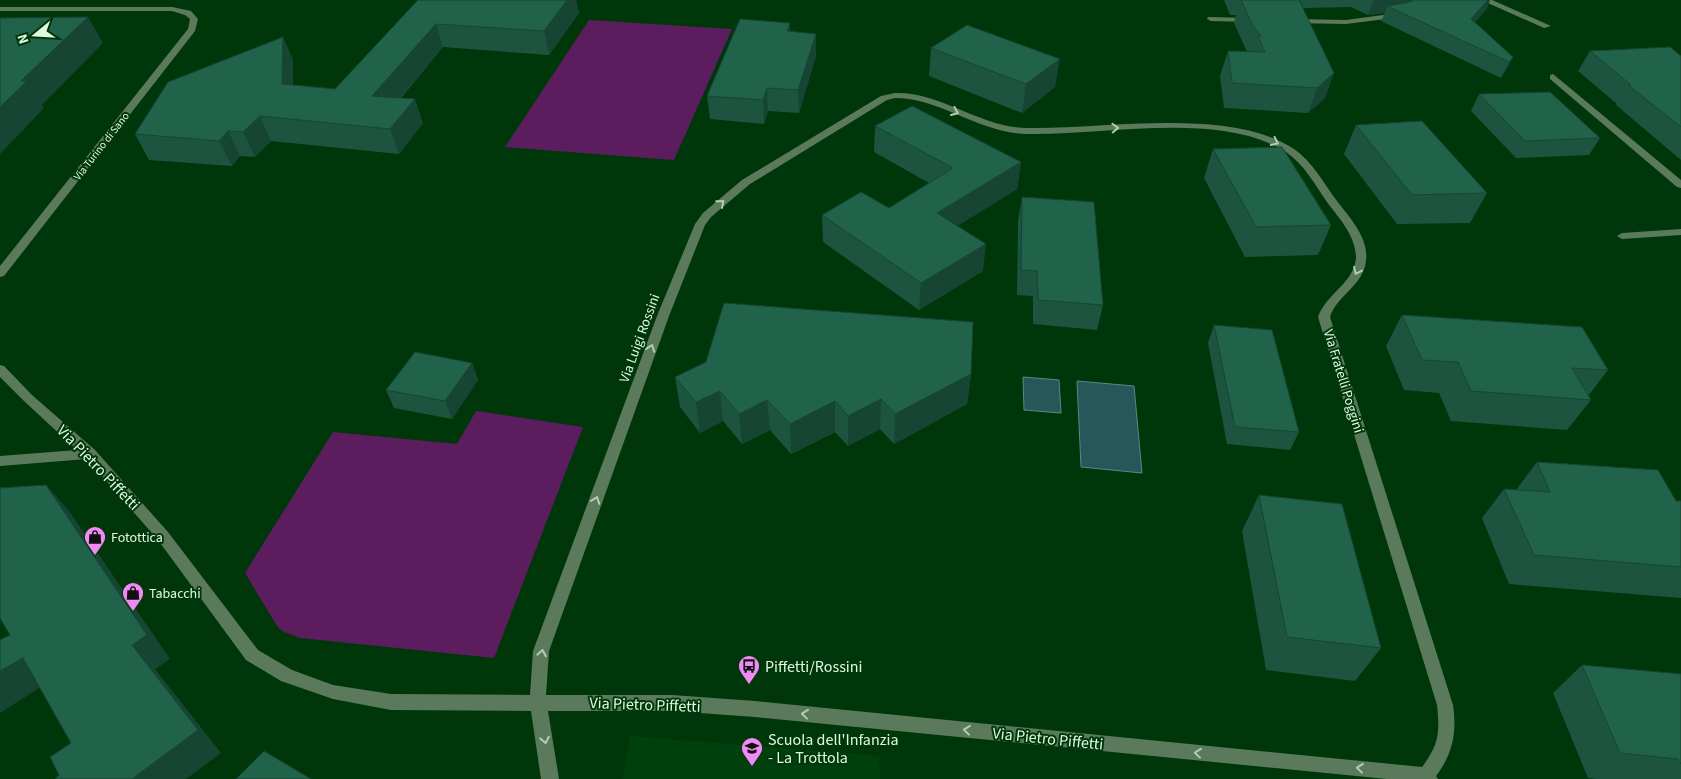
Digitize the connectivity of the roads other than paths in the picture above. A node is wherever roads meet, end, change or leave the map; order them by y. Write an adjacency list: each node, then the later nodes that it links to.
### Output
1 (31, 0): 4 (street)
2 (1485, 0): 9 (street)
3 (0, 9): 4 (street)
4 (20, 9): 15 (street, Via Turino di Sano)
5 (1403, 13): 8 (street)
6 (1211, 18): 7 (street)
7 (1258, 20)
8 (1286, 21)
9 (1547, 26)
10 (1553, 78): 12 (street)
11 (910, 95): 19 (street, Via Luigi Rossini, one-way to 11); 20 (street, Via Fratelli Poggini, one-way to 20)
12 (1681, 185)
13 (1681, 232): 14 (street)
14 (1622, 236)
15 (0, 273)
16 (0, 369): 17 (street, Via Pietro Piffetti)
17 (90, 454): 18 (street); 19 (street, Via Pietro Piffetti)
18 (0, 461)
19 (538, 702): 20 (street, Via Pietro Piffetti, one-way to 19); 21 (street, Via Luigi Rossini, one-way to 21)
20 (1427, 778)
21 (550, 779)

